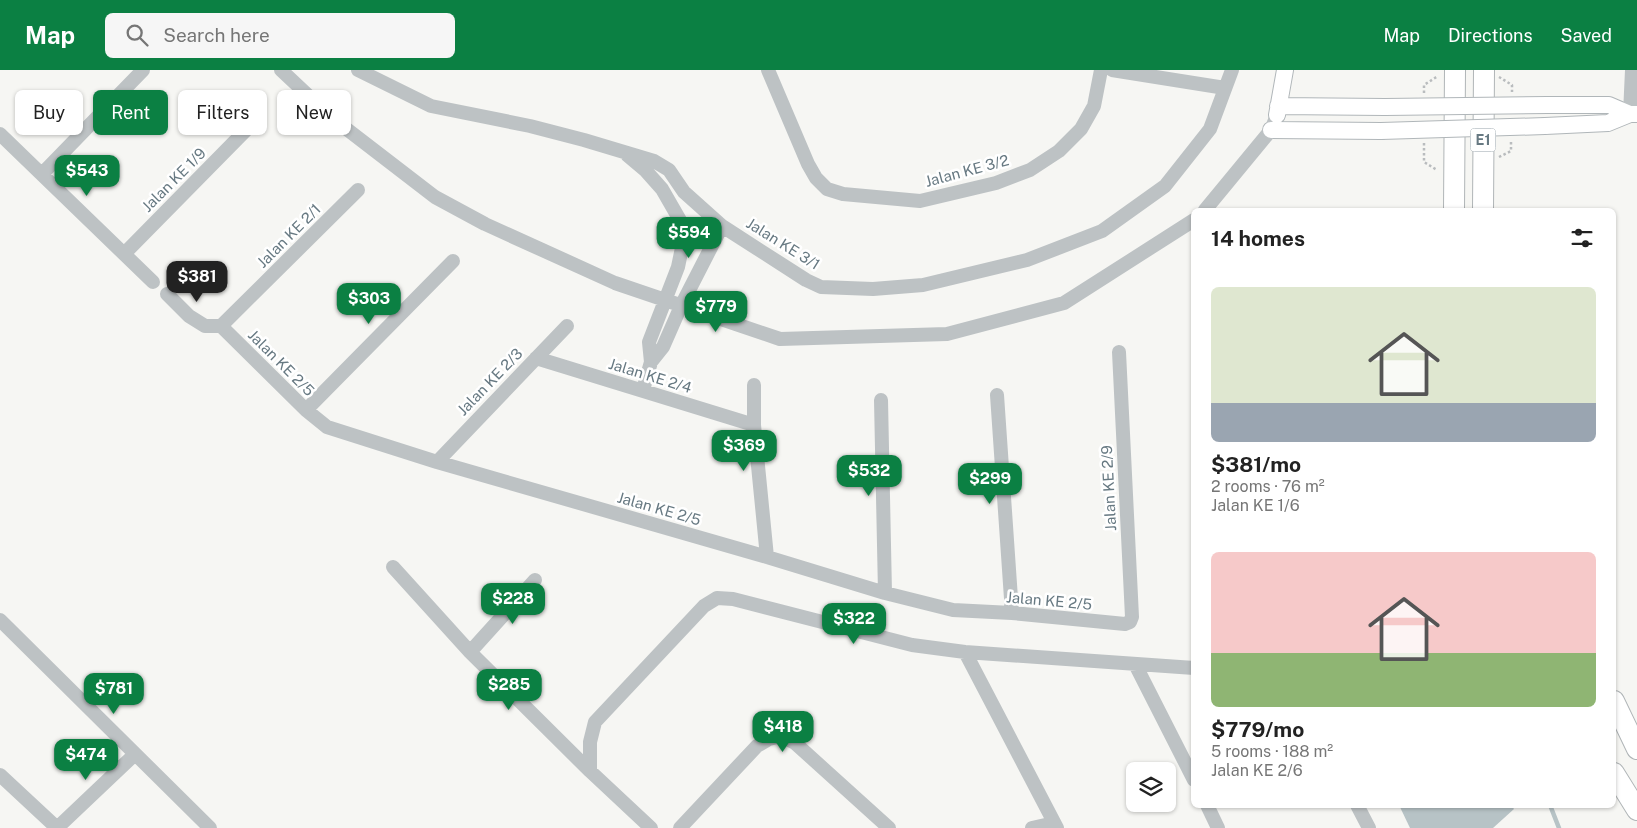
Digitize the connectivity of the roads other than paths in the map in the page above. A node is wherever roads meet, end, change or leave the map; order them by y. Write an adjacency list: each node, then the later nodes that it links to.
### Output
1 (143, 70): 18 (street)
2 (281, 70): 29 (street)
3 (358, 70): 17 (street, Jalan KE 3/1)
4 (768, 70): 5 (street, Jalan KE 3/2)
5 (1101, 70)
6 (1112, 70): 12 (street)
7 (1232, 70): 12 (street, Jalan KE 3/1)
8 (1285, 70): 14 (main road)
9 (1455, 70): 21 (highway, E1)
10 (1484, 70): 22 (highway, E1)
11 (1632, 70): 13 (street)
12 (1225, 88): 24 (street, Jalan KE 3/1)
13 (1634, 114): 14 (main road, bridge); 14 (main road, bridge)
14 (1275, 118): 20 (street)
15 (0, 134): 18 (street)
16 (241, 135): 25 (street, Jalan KE 1/9)
17 (623, 152): 24 (street, Jalan KE 3/1); 29 (street)
18 (42, 174): 25 (street)
19 (358, 190): 31 (street, Jalan KE 2/1)
20 (1207, 208)
21 (1454, 208)
22 (1483, 208)
23 (1191, 222): 30 (street)
24 (722, 226): 30 (street)
25 (125, 253): 27 (street)
26 (453, 261): 40 (street)
27 (153, 282)
28 (167, 294): 31 (street)
29 (664, 299): 30 (street); 35 (street)
30 (681, 306): 35 (street)
31 (222, 326): 40 (street, Jalan KE 2/5)
32 (567, 326): 34 (street, Jalan KE 2/3)
33 (1118, 352): 49 (street, Jalan KE 2/9)
34 (536, 358): 37 (street, Jalan KE 2/4); 42 (street, Jalan KE 2/3)
35 (651, 362): 37 (street)
36 (754, 385): 41 (street)
37 (643, 390): 41 (street, Jalan KE 2/4)
38 (998, 395): 47 (street)
39 (881, 400): 46 (street)
40 (306, 410): 42 (street, Jalan KE 2/5)
41 (754, 425): 43 (street)
42 (437, 462): 43 (street, Jalan KE 2/5)
43 (767, 557): 46 (street, Jalan KE 2/5)
44 (393, 567): 50 (street)
45 (535, 580): 50 (street)
46 (885, 593): 47 (street, Jalan KE 2/5)
47 (1012, 613): 49 (street, Jalan KE 2/5)
48 (0, 620): 56 (street)
49 (1130, 622)
50 (470, 652): 57 (street)
51 (964, 652): 52 (street); 57 (street); 64 (street)
52 (1135, 664): 53 (street); 58 (street)
53 (1191, 668)
54 (1616, 705): 55 (highway)
55 (1637, 749)
56 (134, 755): 65 (street); 66 (street)
57 (590, 771): 67 (street)
58 (1191, 774)
59 (0, 776): 65 (street)
60 (1616, 776): 63 (highway)
61 (1208, 808): 71 (street)
62 (1359, 808): 72 (street)
63 (1637, 810)
64 (1055, 826): 70 (street)
65 (57, 828)
66 (210, 828)
67 (651, 828)
68 (680, 828): 69 (street)
69 (889, 828)
70 (1032, 828)
71 (1218, 828)
72 (1369, 828)

